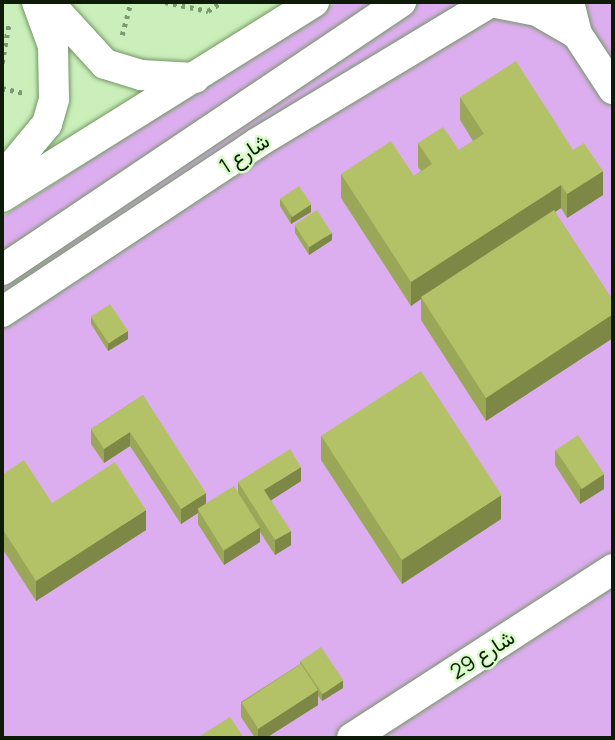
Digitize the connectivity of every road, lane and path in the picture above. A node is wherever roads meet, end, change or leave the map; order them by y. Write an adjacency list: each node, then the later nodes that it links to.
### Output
1 (48, 2): 11 (street)
2 (165, 2): 3 (path)
3 (222, 2)
4 (314, 2): 11 (street)
5 (401, 2): 15 (street, شارع 1)
6 (491, 2): 9 (street); 16 (street, شارع 1)
7 (569, 2): 9 (street)
8 (24, 8): 10 (path); 13 (street)
9 (578, 34): 12 (street)
10 (2, 63)
11 (195, 78): 14 (street)
12 (613, 89)
13 (2, 178)
14 (2, 197)
15 (2, 270)
16 (2, 312)
17 (613, 569): 18 (street, شارع 29)
18 (392, 728): 19 (street, شارع 29)
19 (352, 738)

